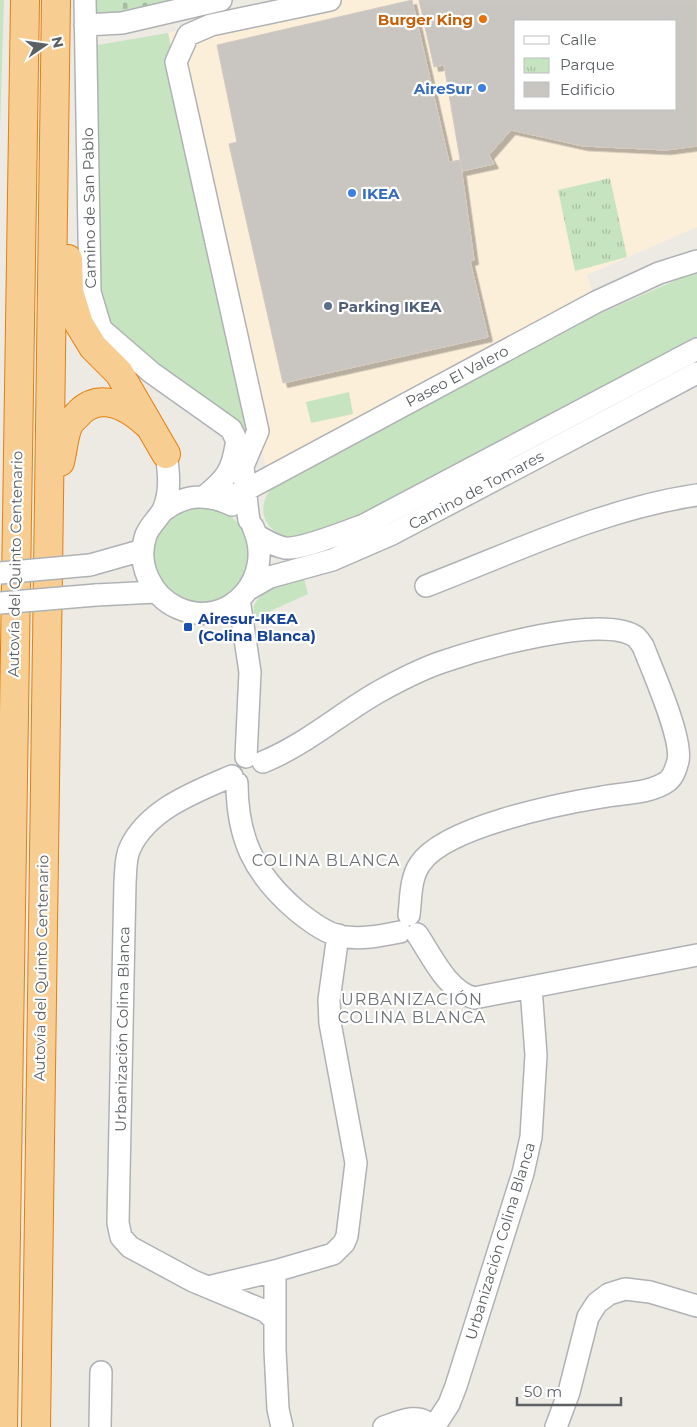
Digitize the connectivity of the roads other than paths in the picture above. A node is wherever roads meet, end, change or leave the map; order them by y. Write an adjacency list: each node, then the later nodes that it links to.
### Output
1 (25, 0): 9 (highway, Autovía del Quinto Centenario)
2 (56, 0): 7 (highway, Autovía del Quinto Centenario)
3 (85, 0): 6 (street, Camino de San Pablo)
4 (221, 0): 6 (street)
5 (330, 0): 17 (street)
6 (85, 25): 14 (street, Camino de San Pablo)
7 (55, 123): 13 (highway); 22 (highway, Autovía del Quinto Centenario)
8 (697, 261): 19 (street, Paseo El Valero)
9 (20, 266): 10 (highway); 18 (highway, Autovía del Quinto Centenario)
10 (0, 320)
11 (697, 349): 24 (street, Camino de Tomares)
12 (697, 373): 29 (street, Camino de Tomares)
13 (152, 430): 16 (highway); 22 (highway)
14 (237, 439): 17 (street); 21 (street)
15 (0, 440): 18 (highway)
16 (166, 454): 21 (street); 23 (street)
17 (243, 466): 19 (street)
18 (16, 477): 44 (highway, Autovía del Quinto Centenario)
19 (244, 491): 21 (street, Paseo El Valero); 24 (street)
20 (697, 496): 27 (street)
21 (209, 497): 23 (street); 24 (street)
22 (49, 503): 46 (highway, Autovía del Quinto Centenario)
23 (163, 511): 25 (street)
24 (253, 528): 29 (street)
25 (143, 550): 26 (street, bridge); 28 (street)
26 (0, 573)
27 (426, 586)
28 (156, 592): 30 (street, bridge); 31 (street)
29 (244, 594): 31 (street); 32 (street)
30 (0, 603)
31 (216, 612): 32 (street)
32 (245, 637): 33 (street)
33 (255, 760): 34 (street, Urbanización Colina Blanca); 35 (street)
34 (235, 779): 36 (street); 40 (street, Urbanización Colina Blanca)
35 (409, 927): 36 (street); 38 (street)
36 (338, 936): 39 (street)
37 (697, 955): 38 (street)
38 (531, 988): 50 (street, Urbanización Colina Blanca)
39 (274, 1270): 40 (street); 42 (street)
40 (208, 1288): 42 (street, Urbanización Colina Blanca)
41 (697, 1306): 51 (street)
42 (274, 1320): 48 (street)
43 (101, 1372): 47 (street)
44 (2, 1377): 45 (highway, Autovía del Quinto Centenario)
45 (3, 1427)
46 (36, 1427)
47 (100, 1427)
48 (282, 1427)
49 (384, 1427): 50 (street, Urbanización Colina Blanca)
50 (432, 1427)
51 (556, 1427)

